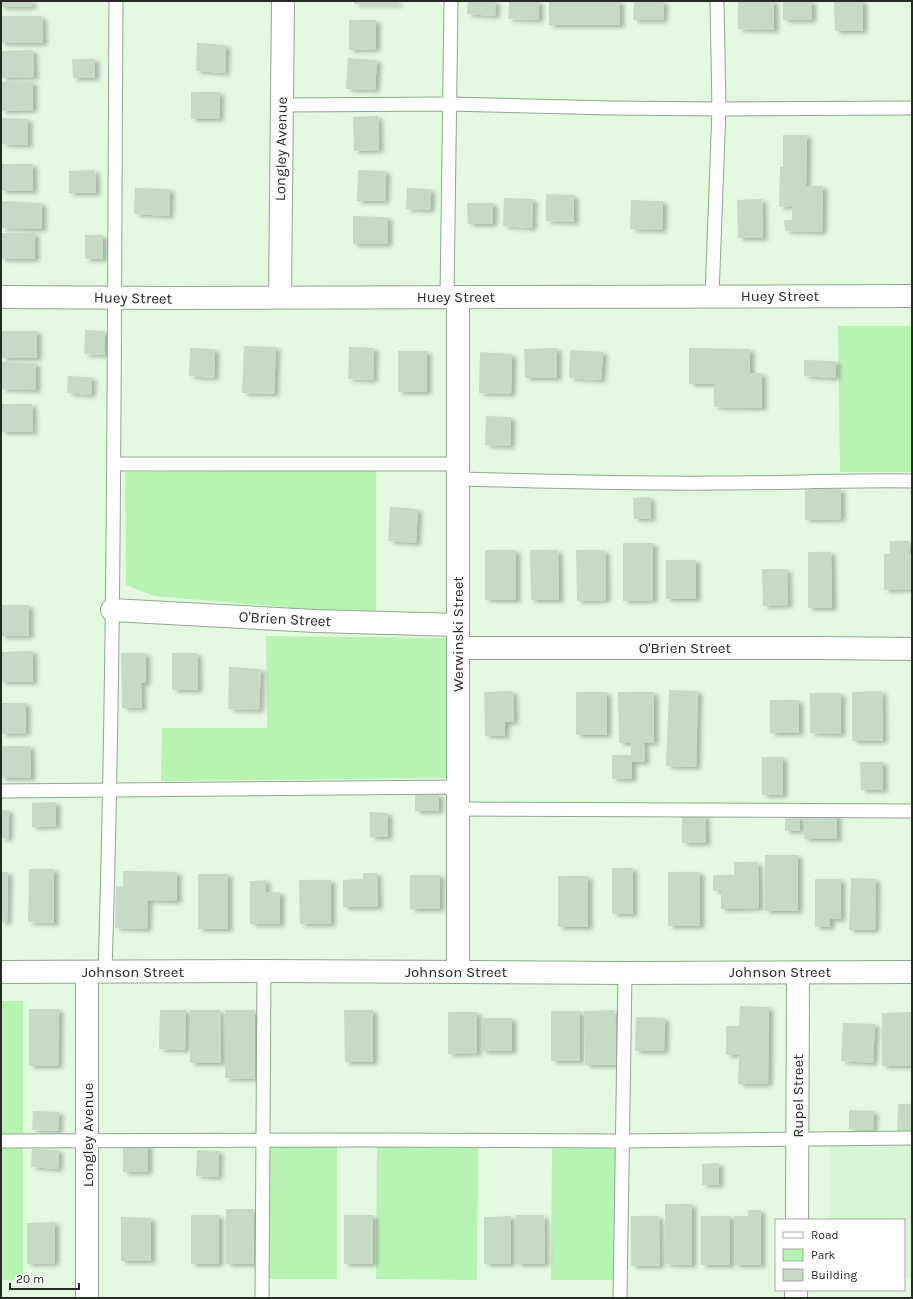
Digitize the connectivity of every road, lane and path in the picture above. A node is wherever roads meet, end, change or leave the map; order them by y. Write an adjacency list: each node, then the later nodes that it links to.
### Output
1 (116, 1): 12 (lane)
2 (284, 1): 6 (street, Longley Avenue)
3 (451, 1): 5 (lane)
4 (718, 1): 8 (lane)
5 (449, 104): 6 (lane); 8 (lane); 14 (lane)
6 (282, 105): 13 (street, Longley Avenue)
7 (912, 108): 8 (lane)
8 (719, 109): 10 (lane)
9 (1, 296): 12 (street, Huey Street)
10 (712, 296): 11 (street, Huey Street); 14 (street, Huey Street)
11 (912, 296)
12 (114, 297): 13 (street, Huey Street); 15 (lane)
13 (280, 297): 14 (street, Huey Street)
14 (452, 297): 16 (street, Werwinski Street)
15 (114, 464): 16 (lane); 18 (lane)
16 (458, 471): 17 (lane); 19 (street, Werwinski Street)
17 (912, 481)
18 (112, 610): 19 (street, O'Brien Street); 23 (lane)
19 (458, 625): 20 (street, Werwinski Street)
20 (458, 648): 21 (street, O'Brien Street); 22 (street, Werwinski Street)
21 (912, 649)
22 (458, 787): 23 (lane); 25 (street, Werwinski Street)
23 (110, 790): 24 (lane); 30 (lane)
24 (1, 791)
25 (458, 809): 26 (lane); 28 (street, Werwinski Street)
26 (912, 811)
27 (264, 971): 28 (street, Johnson Street); 30 (street, Johnson Street); 35 (lane)
28 (458, 971): 33 (street, Johnson Street)
29 (1, 972): 30 (street, Johnson Street)
30 (96, 972): 39 (street, Longley Avenue)
31 (798, 972): 32 (street, Johnson Street); 33 (street, Johnson Street); 36 (street, Rupel Street)
32 (912, 972)
33 (625, 973): 38 (lane)
34 (912, 1138): 36 (lane)
35 (264, 1140): 38 (lane); 39 (lane); 42 (lane)
36 (798, 1140): 38 (lane); 40 (street, Rupel Street)
37 (1, 1141): 39 (lane)
38 (622, 1141): 43 (lane)
39 (88, 1142): 41 (street, Longley Avenue)
40 (797, 1219)
41 (87, 1298)
42 (262, 1298)
43 (620, 1298)

